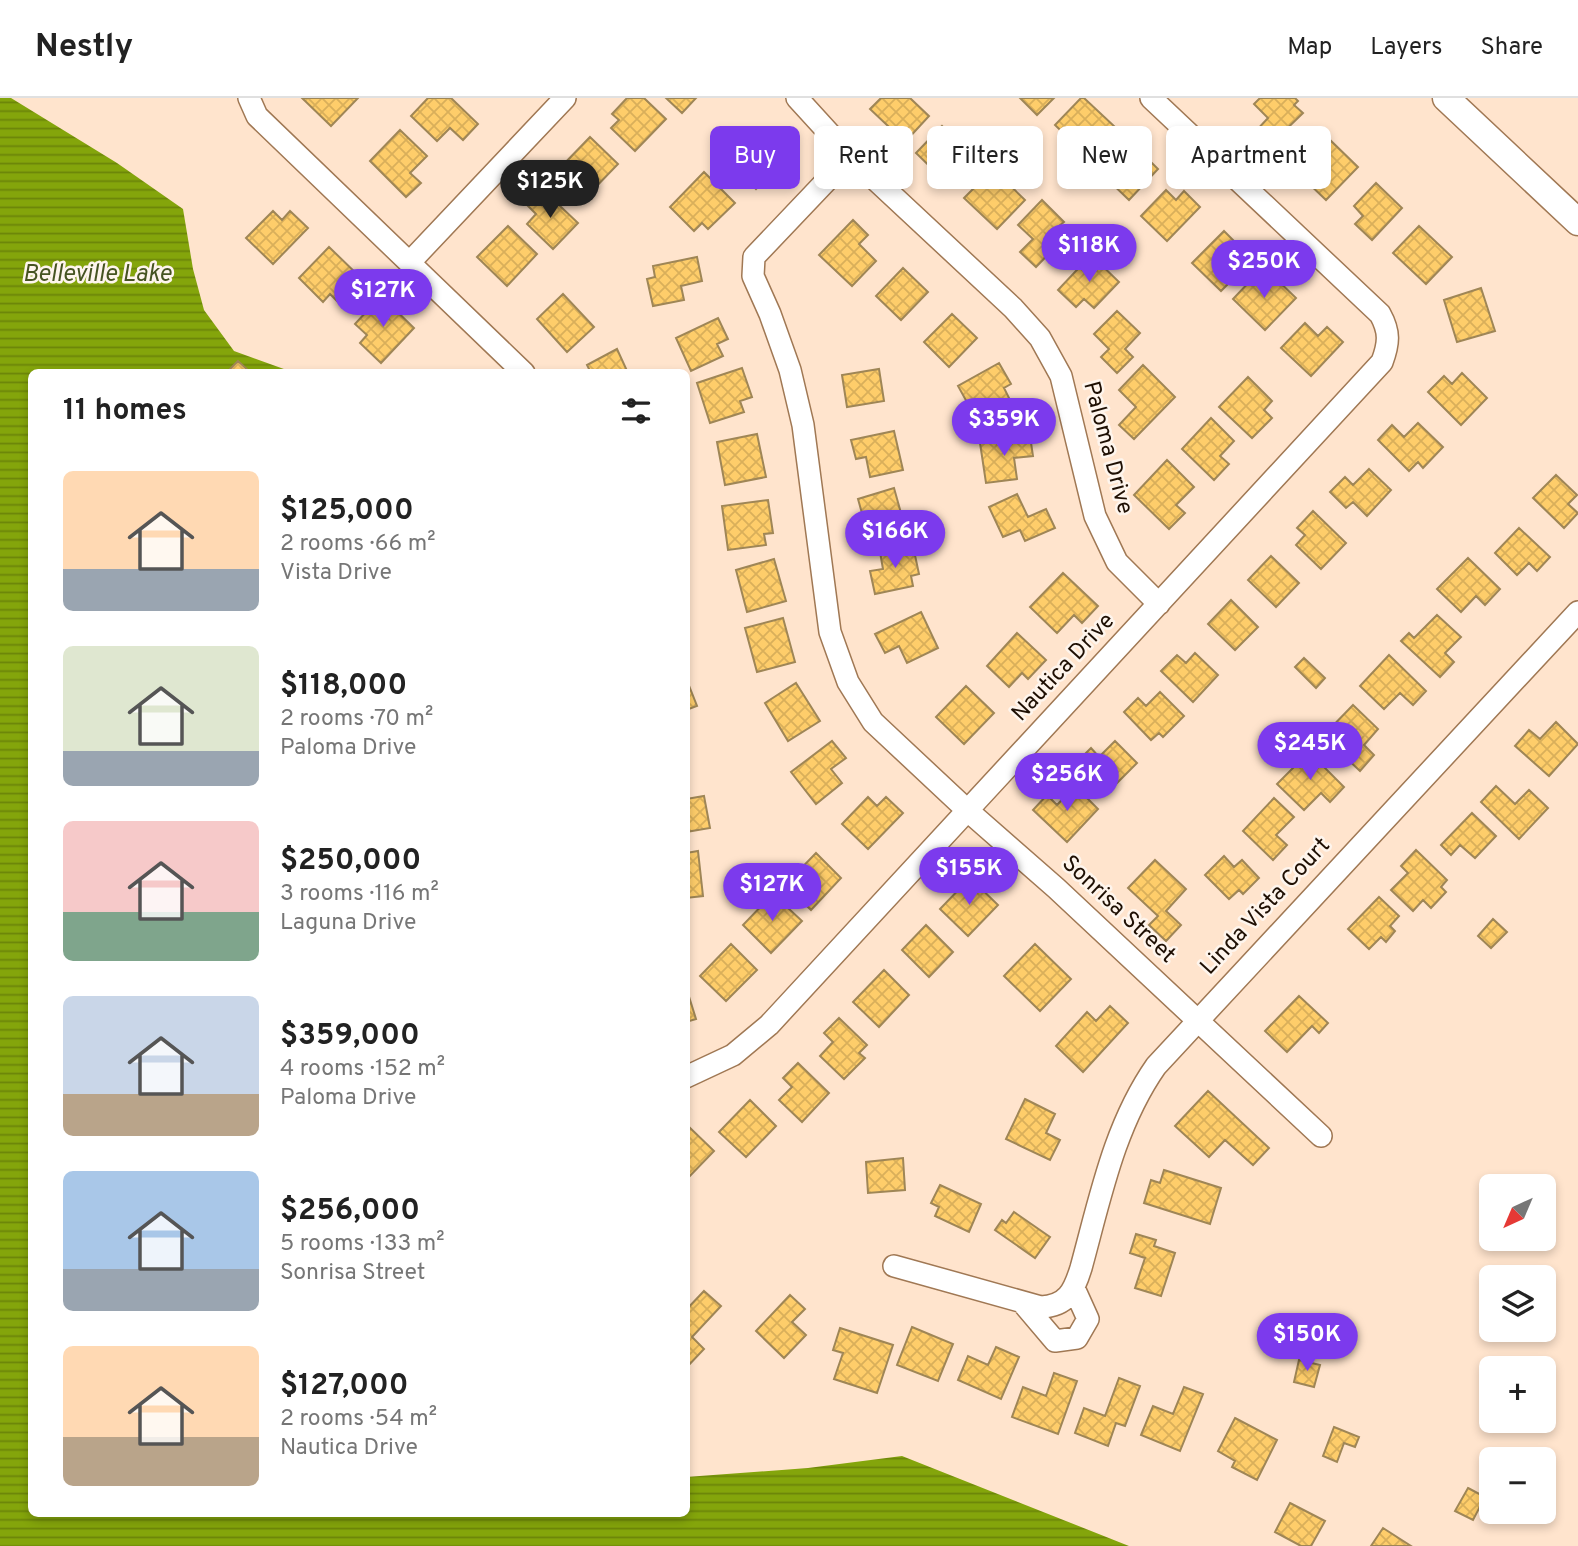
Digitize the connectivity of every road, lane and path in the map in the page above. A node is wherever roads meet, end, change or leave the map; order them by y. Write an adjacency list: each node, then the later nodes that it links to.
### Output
1 (249, 98): 10 (street)
2 (565, 98): 10 (street)
3 (797, 98): 6 (street, Paloma Drive)
4 (1151, 98): 12 (street, Nautica Drive)
5 (1446, 98): 9 (main road)
6 (822, 126)
7 (818, 189): 14 (street, Sonrisa Street)
8 (885, 189): 12 (street, Paloma Drive)
9 (1578, 222)
10 (410, 262): 11 (street)
11 (520, 369)
12 (1159, 604): 14 (street, Nautica Drive)
13 (1578, 612): 15 (street, Linda Vista Court)
14 (967, 810): 15 (street, Sonrisa Street); 16 (street, Nautica Drive)
15 (1197, 1019): 17 (street, Sonrisa Street); 19 (street, Linda Vista Court)
16 (690, 1075)
17 (1321, 1136)
18 (894, 1266): 20 (street)
19 (1074, 1288): 20 (street); 20 (street)
20 (1022, 1302)

